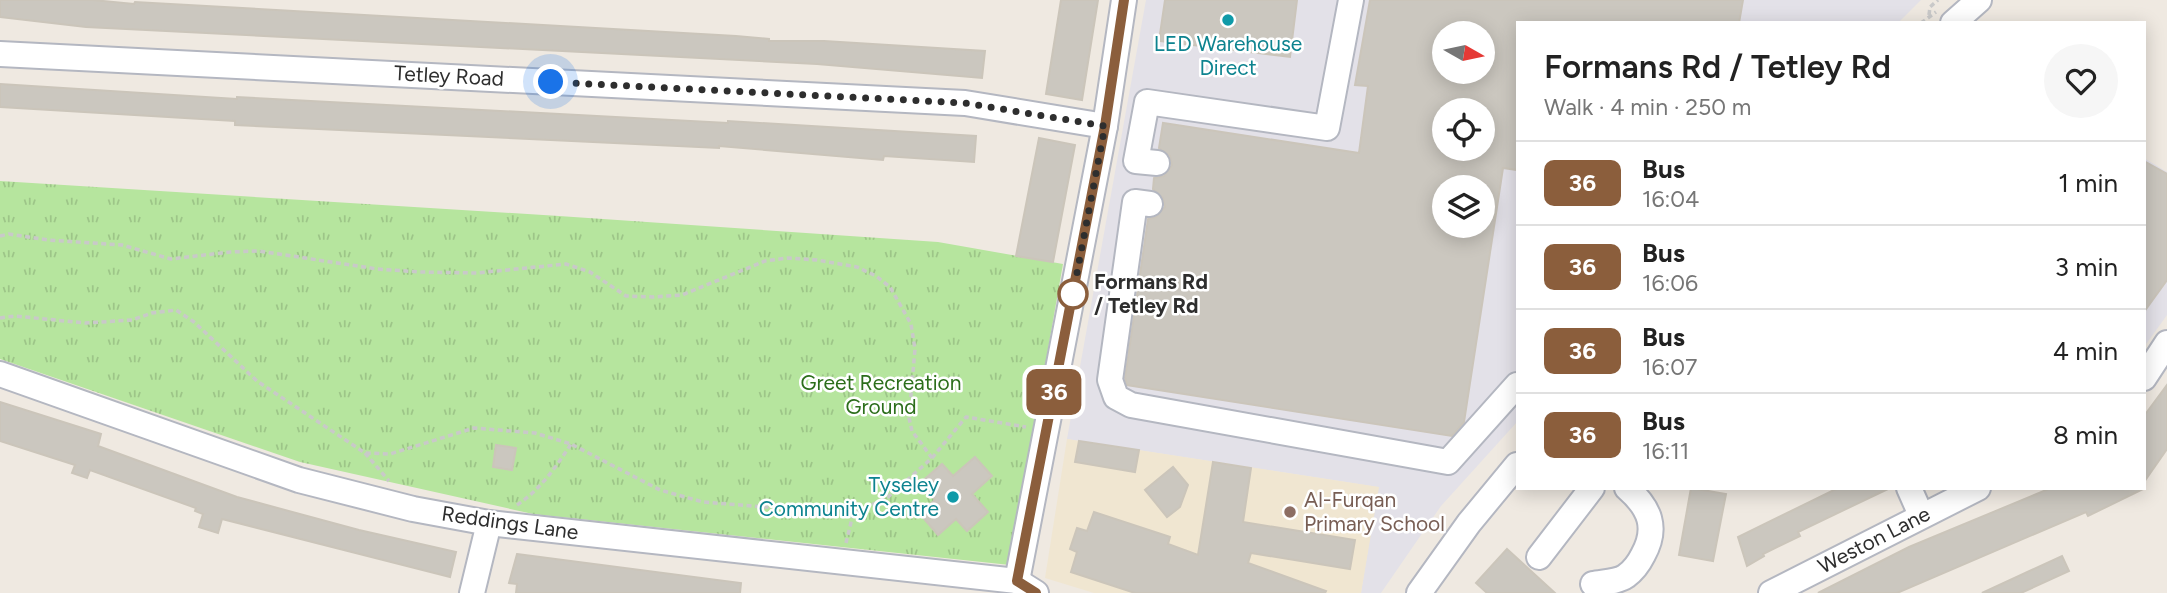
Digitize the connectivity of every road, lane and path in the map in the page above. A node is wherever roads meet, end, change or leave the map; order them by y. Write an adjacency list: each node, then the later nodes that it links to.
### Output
1 (1124, 0): 8 (street)
2 (1351, 0): 9 (street)
3 (1938, 0): 5 (path)
4 (1979, 0): 6 (street)
5 (1923, 21)
6 (1955, 21)
7 (0, 54): 8 (street, Tetley Road)
8 (1105, 126): 31 (street)
9 (1157, 163)
10 (1150, 205): 16 (street)
11 (0, 236): 19 (path)
12 (0, 318): 18 (path)
13 (2167, 344): 15 (street)
14 (0, 374): 27 (street, Reddings Lane)
15 (2146, 374)
16 (1516, 386)
17 (1030, 428): 19 (path)
18 (571, 444): 25 (path); 27 (path)
19 (932, 458): 25 (path)
20 (1516, 466): 33 (street)
21 (1590, 490): 28 (street)
22 (1910, 490): 26 (street)
23 (1974, 490): 26 (street, Weston Lane)
24 (1638, 492): 30 (street)
25 (853, 514): 29 (path)
26 (1921, 515): 34 (street, Weston Lane)
27 (489, 523): 29 (street, Reddings Lane); 32 (street)
28 (1539, 557)
29 (841, 563): 31 (street, Reddings Lane)
30 (1594, 584)
31 (1027, 587)
32 (472, 593)
33 (1419, 593)
34 (1771, 593)

